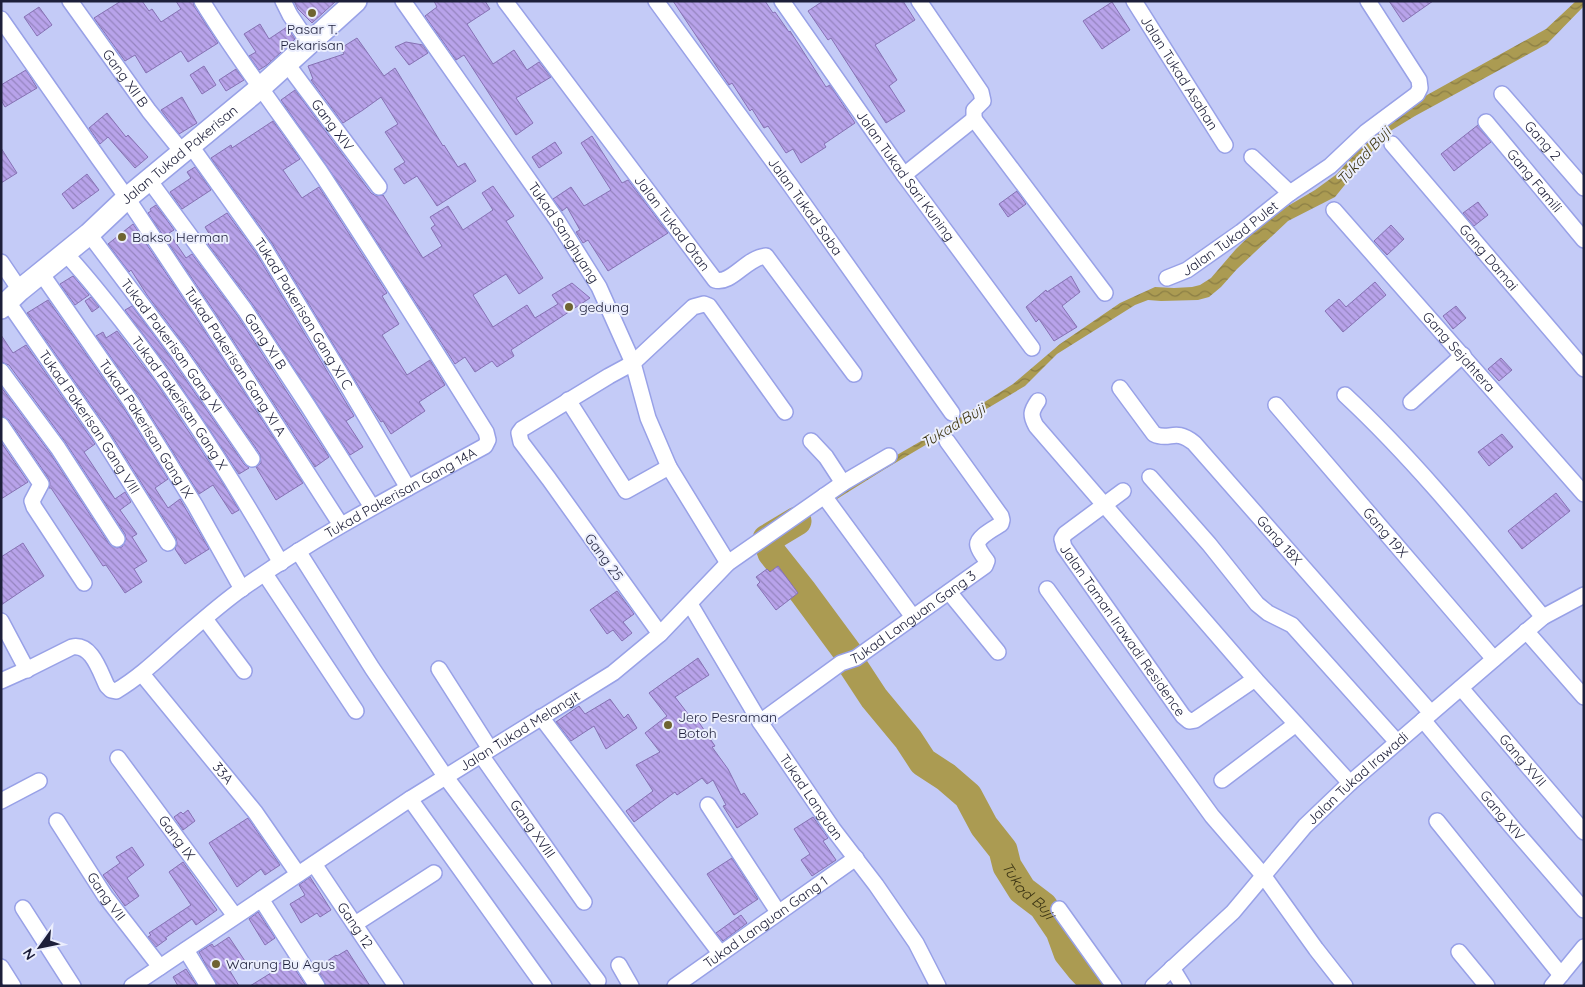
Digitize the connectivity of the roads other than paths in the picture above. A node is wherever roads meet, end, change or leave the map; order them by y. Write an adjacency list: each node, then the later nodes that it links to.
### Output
1 (70, 1): 21 (street, Gang XII B)
2 (202, 1): 15 (street)
3 (283, 1): 13 (street)
4 (356, 1): 13 (street, Jalan Tukad Pakerisan)
5 (403, 1): 40 (street, Tukad Sanghyang)
6 (505, 1): 43 (street, Jalan Tukad Otan)
7 (656, 1): 51 (street, Jalan Tukad Saba)
8 (782, 1): 23 (street, Jalan Tukad Sari Kuning)
9 (919, 1): 17 (street)
10 (1134, 1): 20 (street, Jalan Tukad Asahan)
11 (1368, 1): 27 (street, Jalan Tukad Pulet)
12 (1, 19): 28 (street, Tukad Pakerisan Gang XI A)
13 (309, 43): 14 (street, Jalan Tukad Pakerisan)
14 (287, 64): 15 (street, Jalan Tukad Pakerisan); 25 (street, Gang XIV)
15 (260, 88): 21 (street, Jalan Tukad Pakerisan); 60 (street, Tukad Pakerisan Gang 14A)
16 (1502, 94): 26 (street, Gang 2)
17 (974, 118): 23 (street); 36 (street)
18 (1486, 122): 31 (street, Gang Famili)
19 (1392, 144): 41 (street, Gang Damai)
20 (1226, 145)
21 (187, 150): 24 (street, Jalan Tukad Pakerisan); 60 (street, Tukad Pakerisan Gang XI C)
22 (1252, 157): 27 (street, Jalan Tukad Pulet)
23 (904, 175): 38 (street, Jalan Tukad Sari Kuning)
24 (150, 180): 28 (street, Jalan Tukad Pakerisan); 65 (street, Gang XI B)
25 (380, 186)
26 (1584, 188)
27 (1290, 192): 35 (street, Jalan Tukad Pulet)
28 (127, 198): 30 (street, Jalan Tukad Pakerisan); 66 (street, Tukad Pakerisan Gang XI A)
29 (1334, 210): 39 (street, Gang Sejahtera)
30 (89, 234): 32 (street, Jalan Tukad Pakerisan); 56 (street, Tukad Pakerisan Gang XI)
31 (1584, 240)
32 (65, 253): 34 (street, Jalan Tukad Pakerisan); 70 (street, Tukad Pakerisan Gang X)
33 (1, 262): 37 (street, Tukad Pakerisan Gang VIII)
34 (41, 273): 37 (street, Jalan Tukad Pakerisan); 74 (street, Tukad Pakerisan Gang IX)
35 (1167, 278)
36 (1105, 293)
37 (10, 300): 68 (street, Tukad Pakerisan Gang VIII)
38 (1032, 348)
39 (1462, 355): 48 (street); 62 (street, Gang Sejahtera)
40 (633, 363): 46 (street); 50 (street); 57 (street, Tukad Sanghyang)
41 (1584, 370)
42 (1, 371): 67 (street)
43 (854, 374)
44 (1120, 388): 96 (street, Gang 18X)
45 (1345, 395): 80 (street)
46 (568, 400): 57 (street); 84 (street, Gang 25)
47 (1038, 401): 64 (street)
48 (1411, 402)
49 (1276, 405): 86 (street, Gang 19X)
50 (785, 412)
51 (952, 413)
52 (1, 425): 73 (street)
53 (947, 440): 76 (street, Tukad Languan Gang 3)
54 (811, 441): 59 (street)
55 (889, 456): 59 (street, Jalan Tukad Melangit)
56 (252, 459)
57 (669, 467): 71 (street, Tukad Sanghyang)
58 (1150, 477): 100 (street)
59 (843, 483): 63 (street, Jalan Tukad Melangit)
60 (408, 488): 65 (street, Tukad Pakerisan Gang 14A)
61 (1123, 491): 64 (street, Jalan Taman Irawadi Residence)
62 (1584, 494)
63 (827, 501): 71 (street, Jalan Tukad Melangit); 79 (street)
64 (1103, 505): 91 (street); 91 (street, Jalan Taman Irawadi Residence)
65 (372, 507): 66 (street, Tukad Pakerisan Gang 14A)
66 (342, 525): 69 (street, Tukad Pakerisan Gang 14A)
67 (117, 539)
68 (168, 543)
69 (298, 551): 70 (street, Tukad Pakerisan Gang 14A); 103 (street)
70 (280, 563): 72 (street, Tukad Pakerisan Gang 14A)
71 (728, 563): 78 (street, Jalan Tukad Melangit)
72 (265, 574): 74 (street, Tukad Pakerisan Gang 14A); 95 (street)
73 (84, 583)
74 (242, 589): 81 (street, Tukad Pakerisan Gang 14A)
75 (1047, 590): 117 (street)
76 (949, 592): 79 (street, Tukad Languan Gang 3); 85 (street)
77 (1584, 595): 80 (street, Jalan Tukad Irawadi)
78 (690, 604): 84 (street, Jalan Tukad Melangit); 98 (street, Tukad Languan)
79 (913, 617): 98 (street, Tukad Languan Gang 3)
80 (1543, 617): 83 (street, Jalan Tukad Irawadi)
81 (205, 619): 89 (street); 90 (street, Tukad Pakerisan Gang 14A)
82 (1, 621): 88 (street)
83 (1526, 631): 86 (street, Jalan Tukad Irawadi); 94 (street)
84 (660, 634): 97 (street, Jalan Tukad Melangit)
85 (998, 652)
86 (1494, 659): 93 (street, Jalan Tukad Irawadi)
87 (439, 669): 101 (street, Gang XVIII)
88 (27, 670): 90 (street, Tukad Pakerisan Gang 14A); 92 (street, Tukad Pakerisan Gang 14A)
89 (244, 671)
90 (142, 674): 116 (street, 33A)
91 (1255, 679): 99 (street)
92 (1, 681)
93 (1460, 688): 96 (street, Jalan Tukad Irawadi); 112 (street, Gang XVII)
94 (1584, 697)
95 (356, 711)
96 (1427, 716): 100 (street, Jalan Tukad Irawadi); 122 (street, Gang XIV)
97 (541, 717): 101 (street, Jalan Tukad Melangit); 129 (street)
98 (760, 722): 113 (street, Tukad Languan)
99 (1296, 724): 104 (street); 106 (street)
100 (1397, 742): 106 (street, Jalan Tukad Irawadi)
101 (486, 752): 103 (street, Jalan Tukad Melangit); 119 (street, Gang XVIII)
102 (118, 758): 124 (street, Gang IX)
103 (446, 776): 107 (street, Jalan Tukad Melangit); 135 (street)
104 (1222, 780)
105 (39, 782): 108 (street)
106 (1350, 783): 117 (street, Jalan Tukad Irawadi)
107 (410, 798): 114 (street, Jalan Tukad Melangit); 143 (street)
108 (1, 800)
109 (708, 805): 123 (street)
110 (57, 821): 131 (street, Gang VII)
111 (1437, 821): 134 (street)
112 (1584, 832)
113 (856, 858): 123 (street, Tukad Languan Gang 1); 146 (street, Tukad Languan)
114 (314, 864): 116 (street, Jalan Tukad Melangit); 125 (street, Gang 12)
115 (434, 873): 125 (street)
116 (298, 874): 118 (street, Jalan Tukad Melangit)
117 (1263, 875): 133 (street, Jalan Tukad Irawadi); 150 (street)
118 (261, 899): 124 (street, Jalan Tukad Melangit); 141 (street)
119 (584, 902)
120 (23, 908): 139 (street)
121 (1058, 909): 147 (street)
122 (1584, 910)
123 (778, 912): 129 (street, Tukad Languan Gang 1)
124 (235, 916): 127 (street, Jalan Tukad Melangit)
125 (355, 924): 142 (street, Gang 12)
126 (1583, 948): 134 (street)
127 (186, 950): 131 (street, Jalan Tukad Melangit); 140 (street)
128 (1459, 952): 151 (street)
129 (720, 953): 136 (street, Tukad Languan Gang 1)
130 (619, 965): 144 (street)
131 (160, 967): 137 (street, Jalan Tukad Melangit)
132 (1, 968): 138 (street)
133 (1172, 968): 148 (street, Jalan Tukad Irawadi); 149 (street)
134 (1556, 980)
135 (598, 981)
136 (693, 981): 145 (street, Tukad Languan Gang 1)
137 (137, 984)
138 (13, 986)
139 (73, 986)
140 (208, 986)
141 (317, 986)
142 (396, 986)
143 (544, 986)
144 (631, 986)
145 (675, 986)
146 (938, 986)
147 (1114, 986)
148 (1153, 986)
149 (1183, 986)
150 (1344, 986)
151 (1487, 986)

